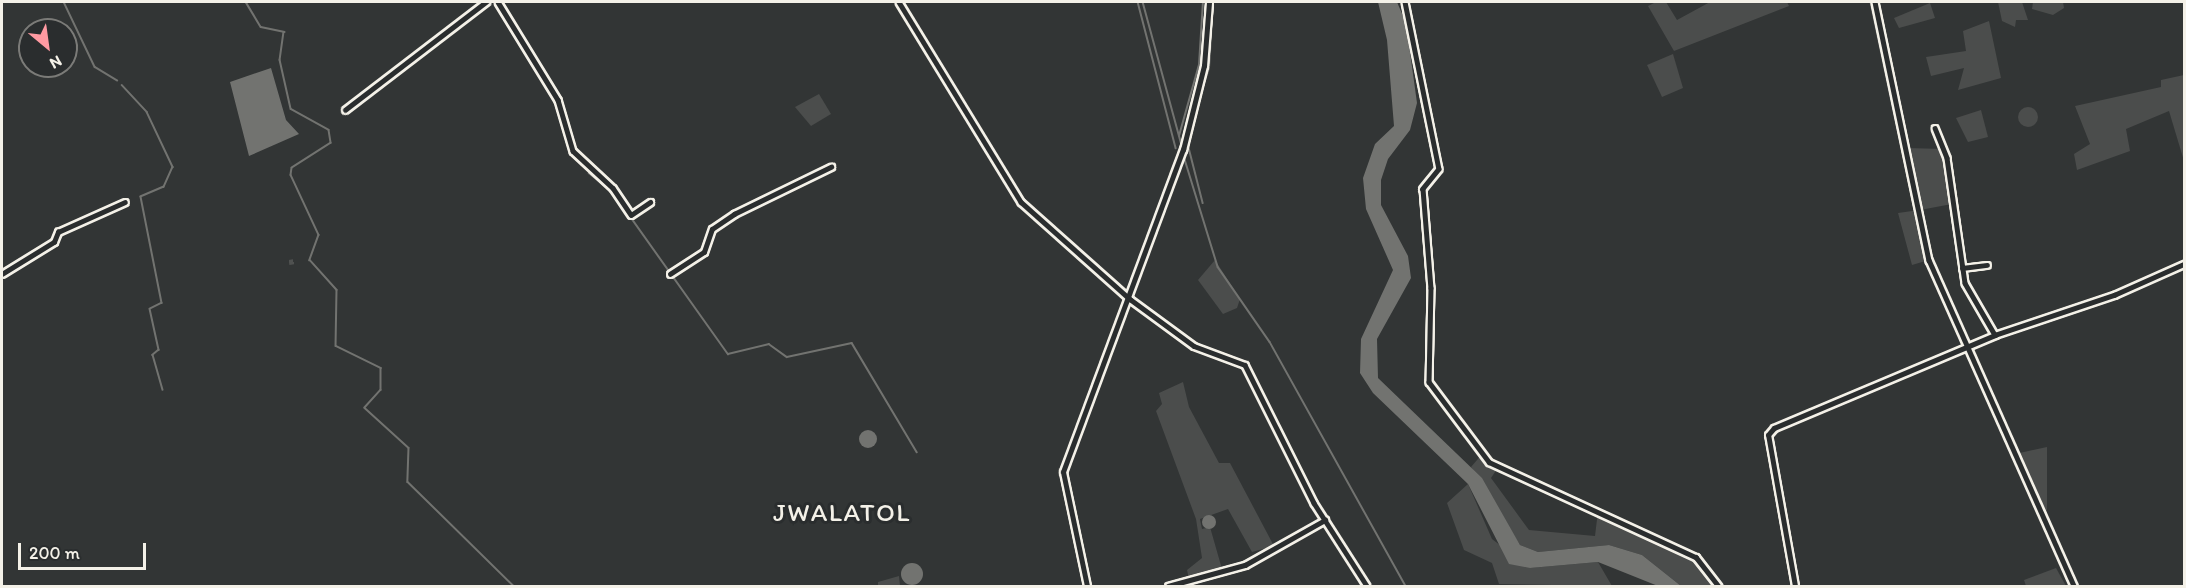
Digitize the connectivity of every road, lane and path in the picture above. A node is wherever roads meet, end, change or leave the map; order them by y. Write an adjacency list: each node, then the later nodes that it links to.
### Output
1 (486, 2): 7 (street)
2 (498, 2): 11 (street)
3 (899, 2): 17 (street)
4 (1209, 2): 17 (street)
5 (1405, 2): 24 (street)
6 (1875, 2): 19 (street)
7 (345, 110)
8 (1935, 128): 14 (street)
9 (831, 167): 16 (street)
10 (125, 202): 15 (street)
11 (650, 202)
12 (2184, 264): 18 (street)
13 (1987, 265): 14 (street)
14 (1962, 268): 18 (street)
15 (2, 274)
16 (670, 274)
17 (1130, 299): 20 (street); 21 (street)
18 (1995, 335): 19 (street)
19 (1968, 348): 25 (street); 26 (street)
20 (1325, 520): 22 (street); 23 (street)
21 (1087, 586)
22 (1168, 586)
23 (1367, 586)
24 (1719, 586)
25 (1795, 586)
26 (2074, 586)

